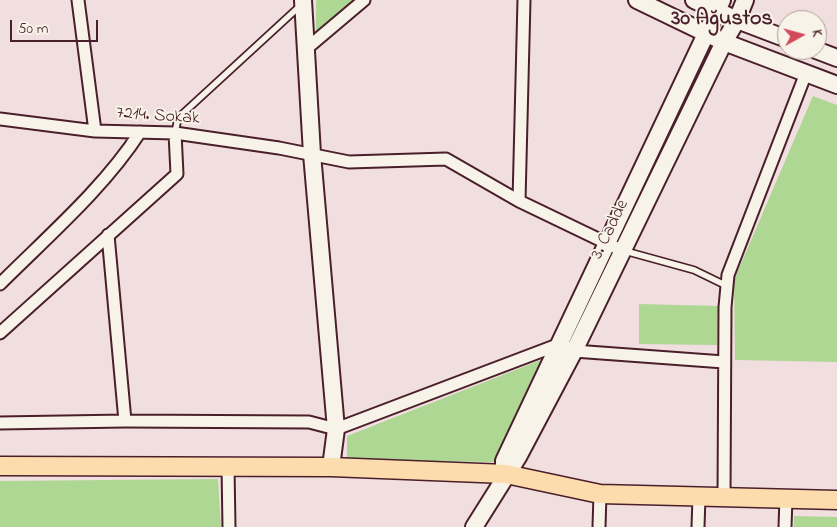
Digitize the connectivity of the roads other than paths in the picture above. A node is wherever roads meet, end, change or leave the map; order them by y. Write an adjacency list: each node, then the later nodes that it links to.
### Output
1 (78, 0): 17 (street)
2 (364, 0): 13 (street)
3 (524, 0): 21 (street)
4 (636, 0): 10 (street)
5 (694, 0): 8 (street)
6 (745, 0): 9 (street, 3. Cadde)
7 (303, 2): 13 (street); 19 (lane)
8 (720, 5): 9 (street); 10 (street, 3. Cadde)
9 (737, 20): 11 (street); 12 (street, 3. Cadde)
10 (706, 34): 12 (street); 23 (street, 3. Cadde)
11 (777, 35)
12 (724, 42): 14 (street); 24 (street, 3. Cadde)
13 (306, 49): 20 (street)
14 (806, 73): 15 (street); 26 (street)
15 (837, 85)
16 (0, 119): 17 (street, 7214. Sokak)
17 (95, 131): 18 (street, 7214. Sokak)
18 (140, 132): 19 (street, 7214. Sokak); 25 (street)
19 (175, 133): 20 (street, 7214. Sokak); 22 (street)
20 (312, 154): 21 (street, 7214. Sokak); 32 (street)
21 (519, 201): 23 (street, 7214. Sokak)
22 (108, 235): 27 (street); 30 (street)
23 (606, 243): 24 (street, 7214. Sokak); 28 (street, 3. Cadde)
24 (623, 251): 26 (lane); 28 (street, 3. Cadde)
25 (0, 284)
26 (727, 286): 29 (street)
27 (0, 333)
28 (567, 348): 29 (street); 32 (street); 36 (street, 3. Cadde)
29 (724, 362): 39 (street)
30 (125, 421): 31 (street); 32 (street)
31 (0, 423)
32 (336, 429): 35 (street)
33 (0, 466): 34 (main road)
34 (228, 467): 35 (main road); 42 (street)
35 (332, 467): 36 (main road)
36 (506, 474): 37 (main road); 43 (street, 3. Cadde)
37 (600, 494): 38 (main road); 44 (street)
38 (699, 496): 39 (main road); 45 (street)
39 (724, 497): 40 (main road)
40 (786, 498): 41 (main road); 46 (street)
41 (837, 500)
42 (228, 527)
43 (474, 527)
44 (599, 527)
45 (698, 527)
46 (785, 527)

